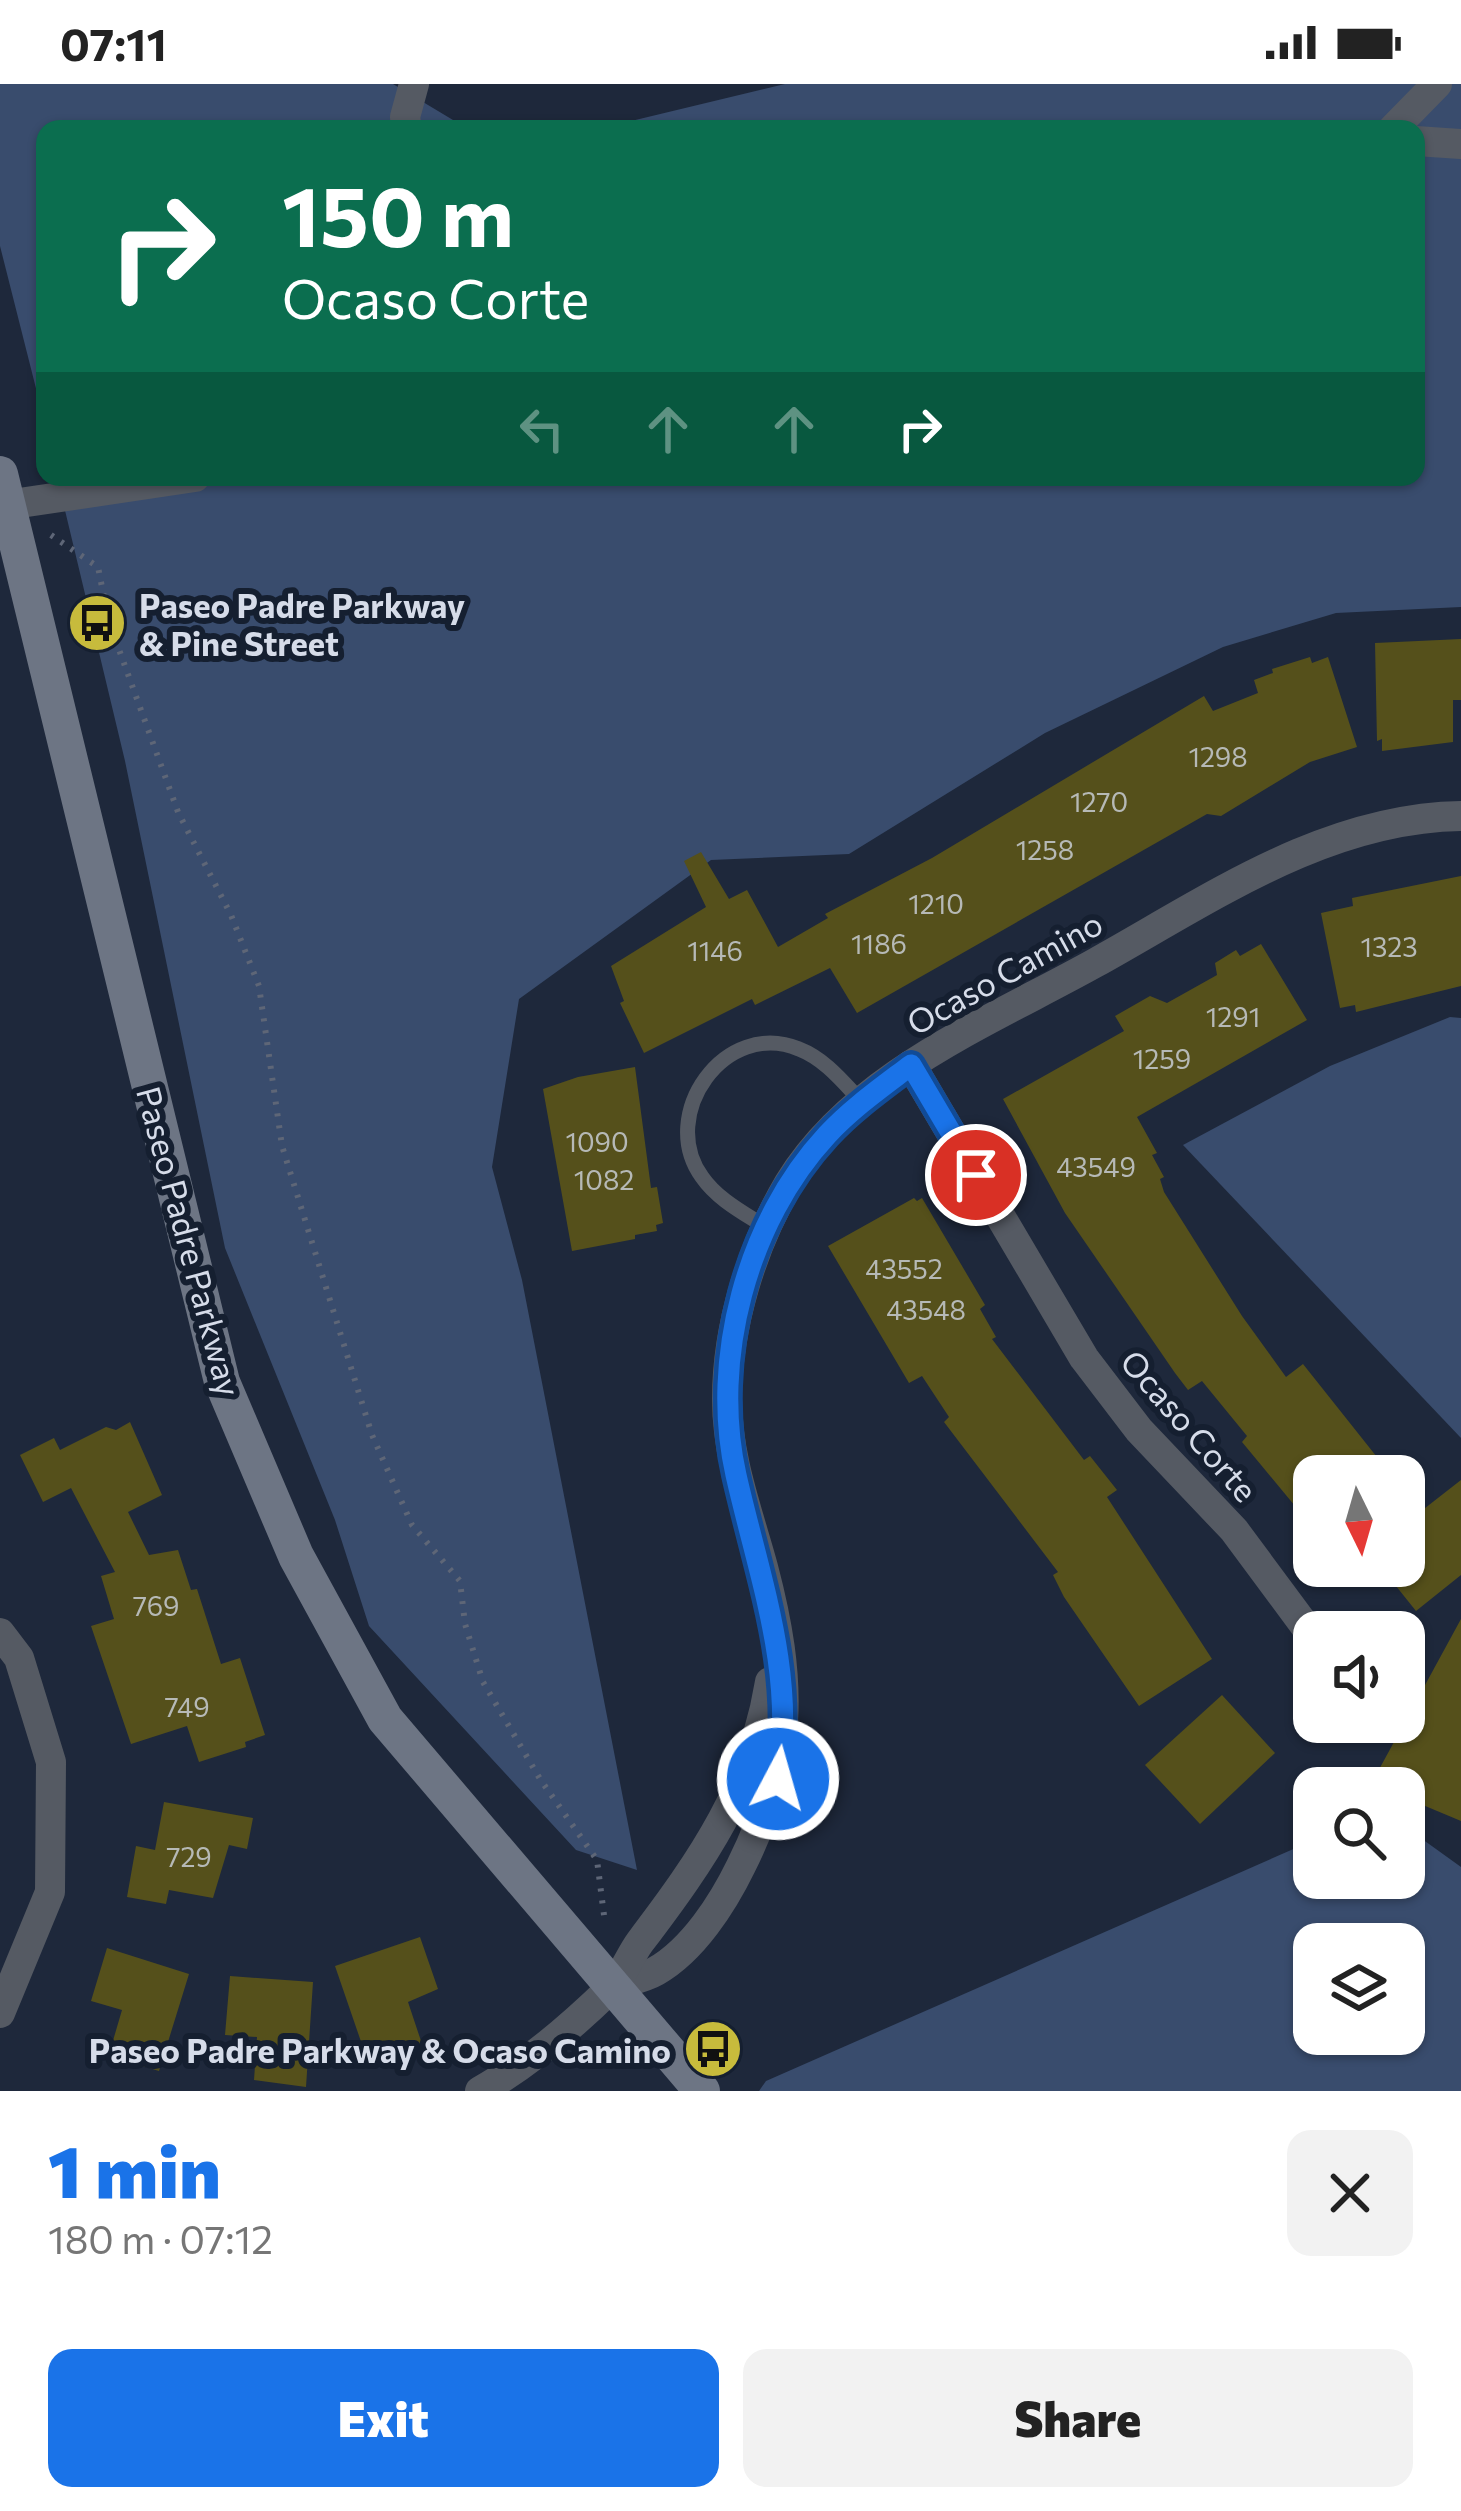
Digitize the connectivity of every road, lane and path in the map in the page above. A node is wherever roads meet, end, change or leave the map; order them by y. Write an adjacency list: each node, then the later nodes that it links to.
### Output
1 (414, 84): 3 (street)
2 (1437, 84): 4 (street)
3 (406, 120)
4 (1402, 120)
5 (1425, 141): 6 (street)
6 (1461, 144)
7 (98, 486): 8 (street)
8 (2, 495): 15 (main road, Paseo Padre Parkway); 15 (path)
9 (1461, 816): 10 (street, Ocaso Camino)
10 (911, 1065): 11 (street, Ocaso Camino); 13 (street, Ocaso Corte)
11 (862, 1102): 12 (street, Ocaso Camino); 12 (lane)
12 (767, 1228): 15 (street, Ocaso Camino)
13 (1294, 1611)
14 (0, 1633): 16 (street)
15 (614, 1986): 17 (street, Ocaso Camino); 18 (main road, Paseo Padre Parkway)
16 (0, 2013)
17 (480, 2091)
18 (702, 2091)

